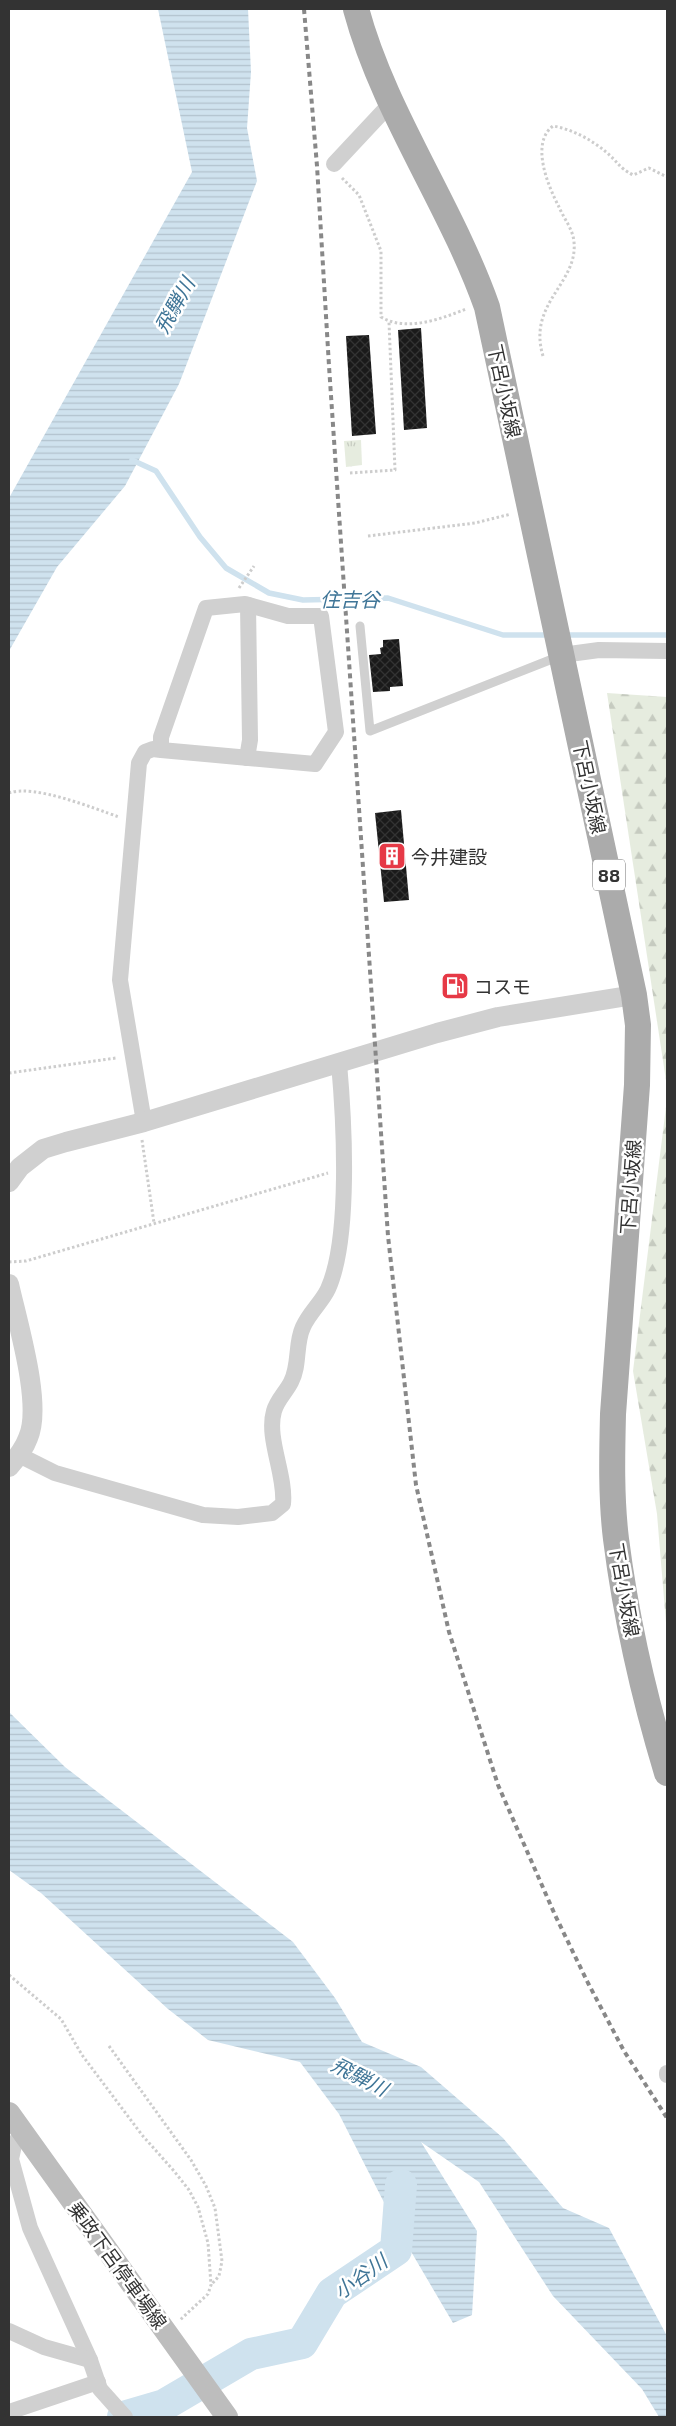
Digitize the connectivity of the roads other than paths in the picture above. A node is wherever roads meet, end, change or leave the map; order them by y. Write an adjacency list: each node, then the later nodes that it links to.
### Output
1 (356, 9): 2 (main road, 下呂小坂線 / 88)
2 (392, 102): 3 (street); 7 (main road, 下呂小坂線 / 88)
3 (334, 164)
4 (240, 605): 8 (street); 9 (street); 9 (street)
5 (360, 626): 7 (lane)
6 (667, 651): 7 (street)
7 (562, 655): 10 (main road, 下呂小坂線 / 88)
8 (161, 750): 9 (street); 12 (street)
9 (247, 758)
10 (634, 995): 11 (street); 16 (main road, 下呂小坂線 / 88)
11 (339, 1063): 12 (street); 15 (street)
12 (141, 1122): 13 (street)
13 (9, 1182)
14 (9, 1284): 15 (street)
15 (14, 1461)
16 (667, 1773)
17 (9, 2113): 18 (main road, 乗政下呂停車場線)
18 (22, 2132): 20 (street); 23 (main road, 乗政下呂停車場線)
19 (9, 2331): 20 (street)
20 (90, 2360): 21 (street)
21 (99, 2385): 22 (street); 24 (street)
22 (9, 2412)
23 (226, 2416)
24 (125, 2417)

